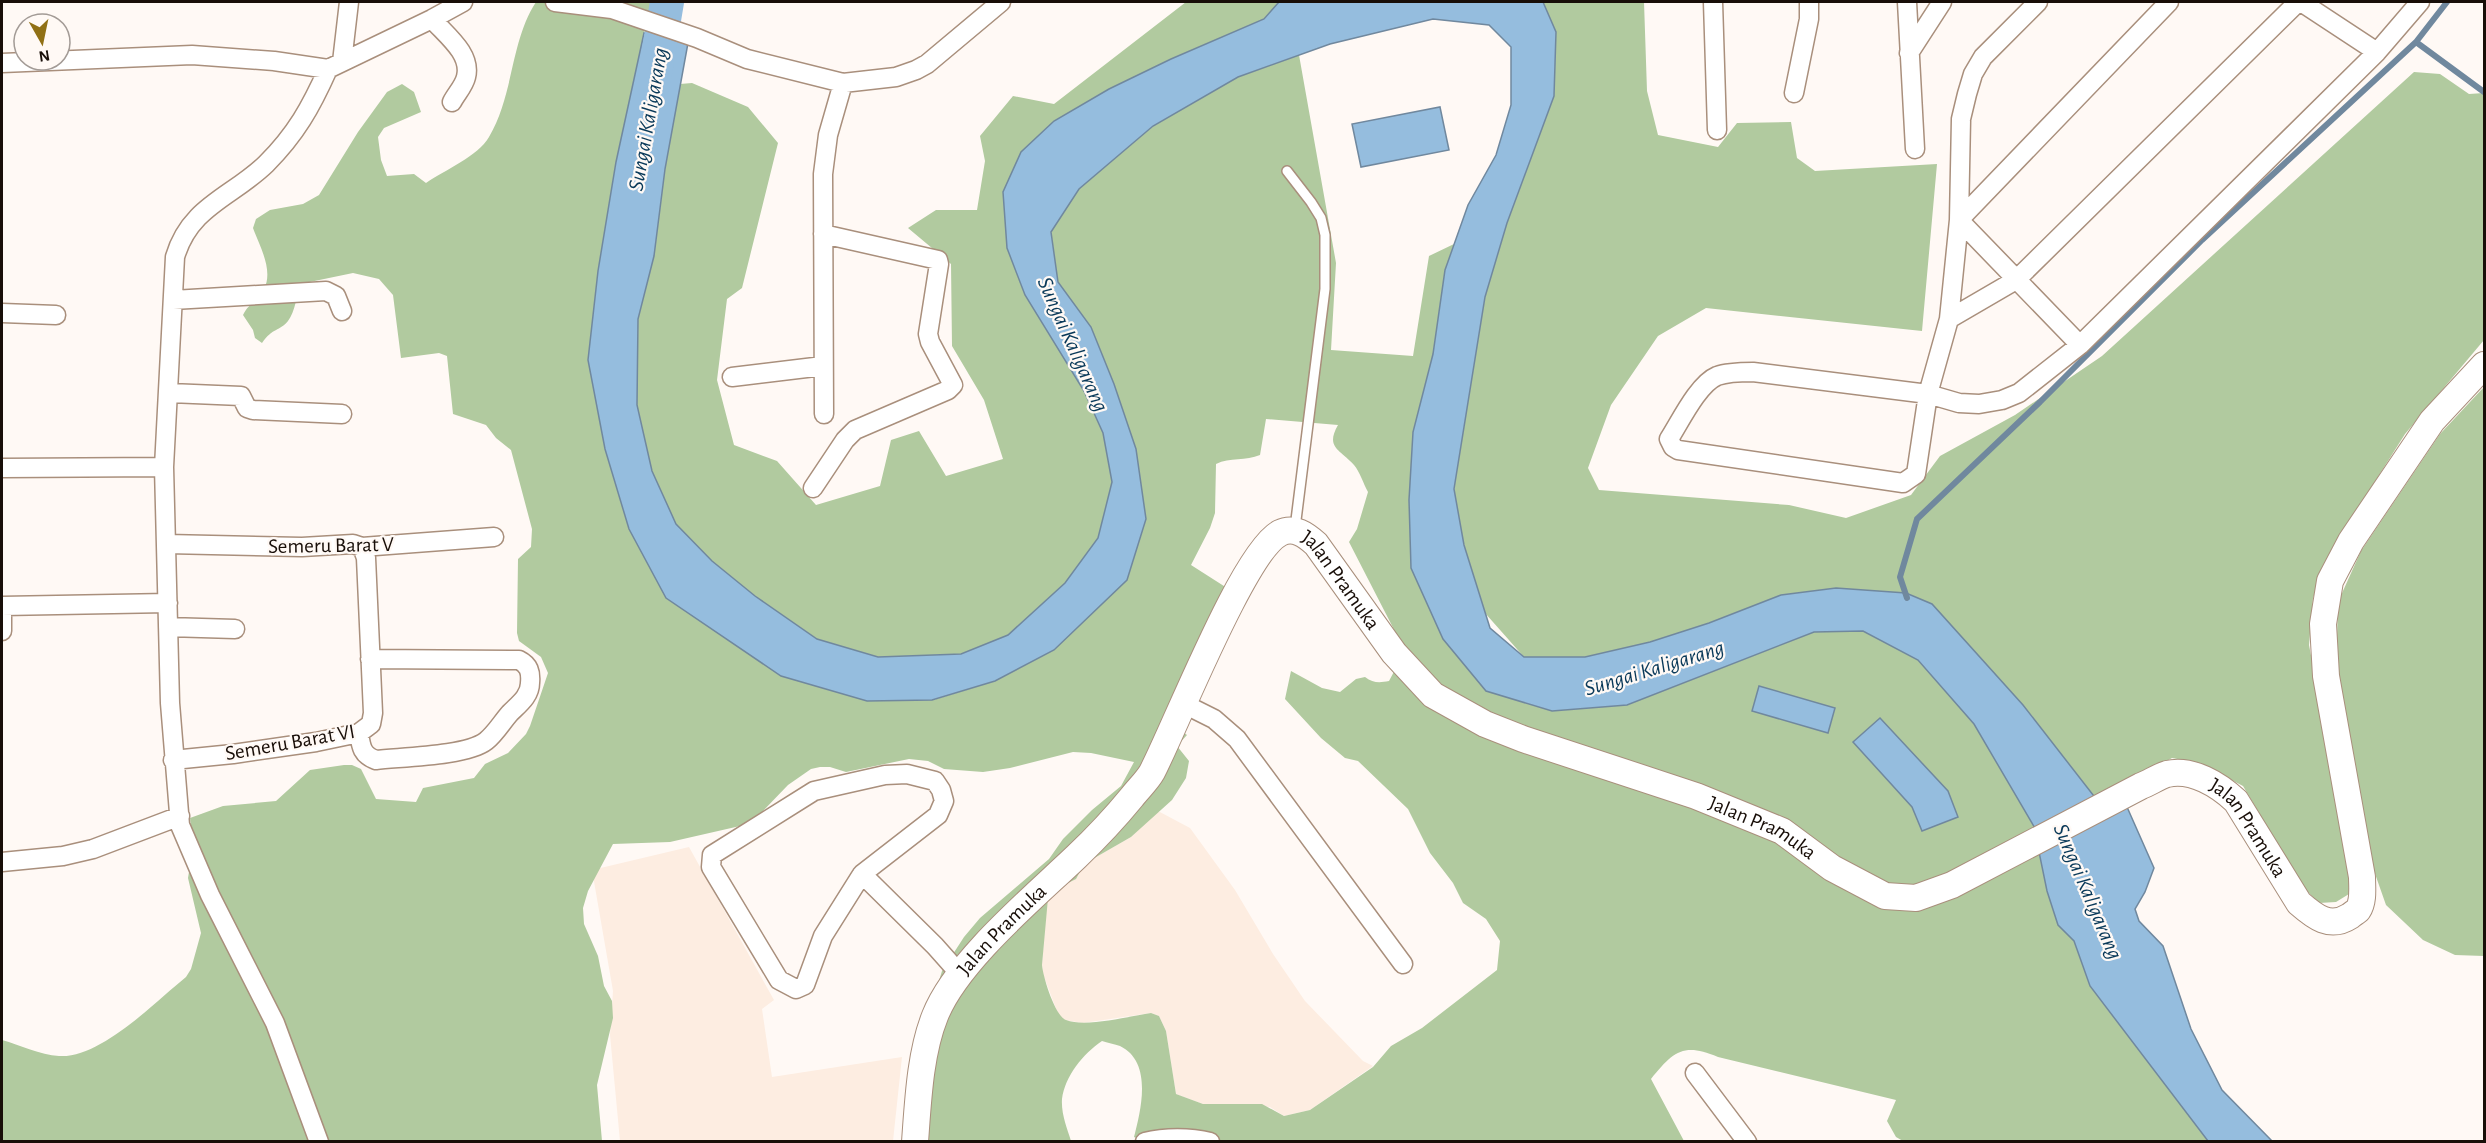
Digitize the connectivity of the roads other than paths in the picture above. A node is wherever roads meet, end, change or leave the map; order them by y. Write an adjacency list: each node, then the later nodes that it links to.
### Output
1 (349, 2): 17 (street)
2 (462, 2): 13 (street)
3 (555, 2): 18 (street)
4 (1001, 2): 18 (street)
5 (1713, 2): 21 (street)
6 (1809, 2): 19 (street)
7 (1907, 2): 15 (street)
8 (1941, 2): 15 (street)
9 (2038, 2): 24 (street)
10 (2169, 2): 24 (street)
11 (2300, 2): 14 (street); 26 (street)
12 (2420, 2): 14 (street)
13 (432, 19): 17 (street); 20 (street)
14 (2377, 52): 32 (street)
15 (1909, 53): 22 (street)
16 (2, 63): 17 (street)
17 (335, 66): 27 (street)
18 (843, 83): 25 (street)
19 (1794, 93)
20 (452, 102)
21 (1718, 130)
22 (1915, 148)
23 (1287, 171): 43 (lane)
24 (1959, 219): 26 (street); 31 (street)
25 (823, 234): 34 (street); 42 (street)
26 (2016, 280): 31 (street); 32 (street)
27 (172, 300): 28 (street); 36 (street)
28 (342, 311)
29 (2, 313): 30 (street)
30 (56, 315)
31 (1948, 319): 37 (street)
32 (2080, 345): 37 (street)
33 (2484, 365): 43 (main road, Jalan Pramuka)
34 (823, 366): 35 (street); 39 (street)
35 (732, 377)
36 (170, 393): 38 (street); 40 (street)
37 (1928, 394): 37 (street)
38 (342, 414)
39 (824, 414)
40 (164, 467): 41 (street); 45 (street)
41 (2, 468)
42 (813, 488)
43 (1295, 531): 53 (main road, Jalan Pramuka)
44 (494, 537): 46 (street, Semeru Barat V)
45 (167, 544): 46 (street, Semeru Barat V); 47 (street)
46 (362, 547): 52 (street, Semeru Barat VI)
47 (168, 603): 48 (street); 49 (street)
48 (2, 606): 51 (street)
49 (168, 627): 50 (street); 55 (street)
50 (235, 629)
51 (2, 631)
52 (370, 659): 54 (street, Semeru Barat VI); 54 (street)
53 (1184, 704): 59 (street); 60 (main road, Jalan Pramuka)
54 (359, 733): 55 (street, Semeru Barat VI)
55 (173, 760): 56 (street)
56 (180, 816): 57 (street); 62 (street)
57 (2, 862)
58 (862, 874): 58 (street); 60 (street)
59 (1403, 964)
60 (959, 973): 63 (main road, Jalan Pramuka)
61 (1695, 1073): 66 (street)
62 (319, 1142)
63 (915, 1142)
64 (1145, 1142): 65 (street)
65 (1210, 1142)
66 (1747, 1142)

